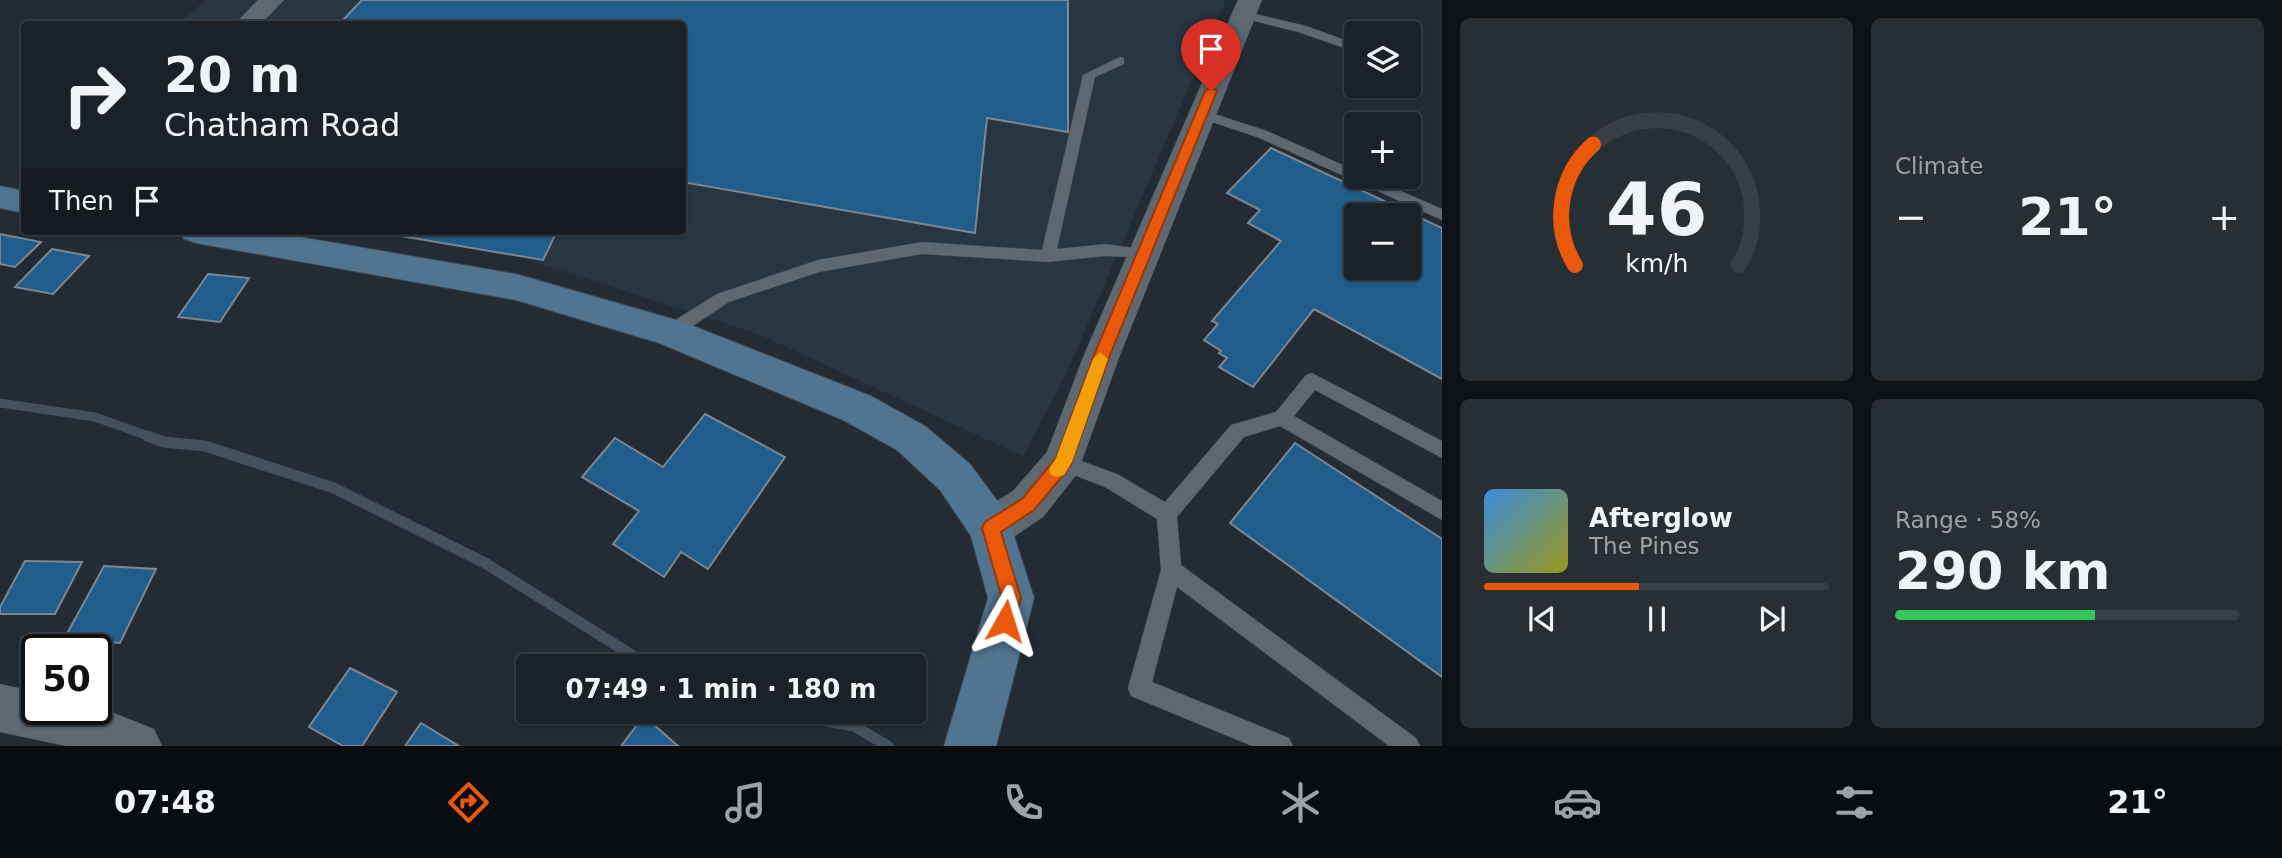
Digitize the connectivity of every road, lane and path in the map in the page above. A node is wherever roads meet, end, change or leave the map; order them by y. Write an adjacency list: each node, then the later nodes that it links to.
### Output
1 (272, 0): 3 (street)
2 (1246, 7): 4 (lane); 6 (street)
3 (250, 21)
4 (1344, 44)
5 (1120, 61): 14 (lane)
6 (1202, 114): 7 (lane); 13 (street)
7 (1344, 172)
8 (1383, 189): 11 (lane)
9 (0, 197): 10 (main road)
10 (21, 201)
11 (1442, 215)
12 (219, 235): 15 (main road)
13 (1144, 254): 14 (lane); 18 (street)
14 (1048, 256): 15 (lane)
15 (670, 332): 21 (main road)
16 (1282, 418): 17 (lane); 19 (lane); 20 (lane)
17 (1442, 450)
18 (1063, 462): 20 (lane); 21 (street)
19 (1442, 511)
20 (1167, 514): 22 (lane)
21 (991, 528): 24 (main road)
22 (1171, 570): 26 (lane); 27 (lane)
23 (0, 708): 25 (street)
24 (972, 741)
25 (137, 746)
26 (1281, 746)
27 (1408, 746)

